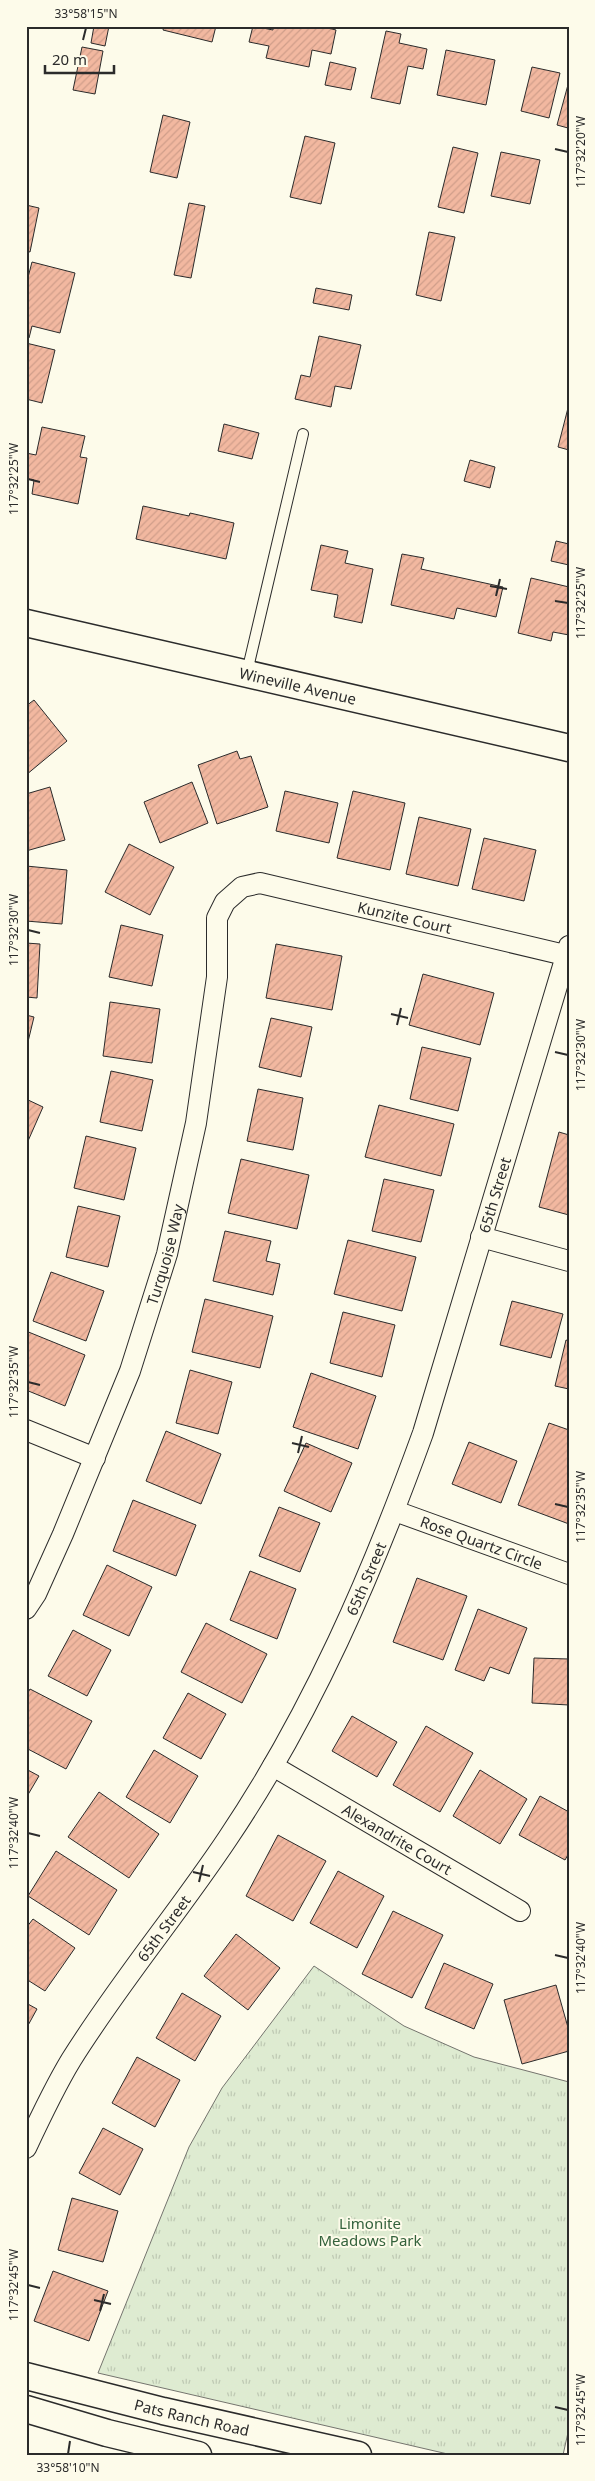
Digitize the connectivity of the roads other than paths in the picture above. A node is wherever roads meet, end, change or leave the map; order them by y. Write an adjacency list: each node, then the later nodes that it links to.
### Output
1 (303, 434): 3 (lane)
2 (26, 623): 3 (street, Wineville Avenue)
3 (247, 673): 4 (street, Wineville Avenue)
4 (569, 748)
5 (242, 887): 6 (street, Kunzite Court); 10 (street, Turquoise Way)
6 (568, 952): 7 (street, 65th Street)
7 (481, 1237): 8 (street); 11 (street, 65th Street)
8 (569, 1261)
9 (26, 1430): 10 (street)
10 (94, 1458): 13 (street, Turquoise Way)
11 (395, 1511): 12 (street, Rose Quartz Circle); 14 (street, 65th Street)
12 (569, 1574)
13 (26, 1609)
14 (273, 1766): 15 (street, Alexandrite Court); 16 (street, 65th Street)
15 (520, 1912)
16 (26, 2148)
17 (26, 2376): 20 (street, Pats Ranch Road)
18 (26, 2409): 19 (street)
19 (198, 2455)
20 (358, 2455)

